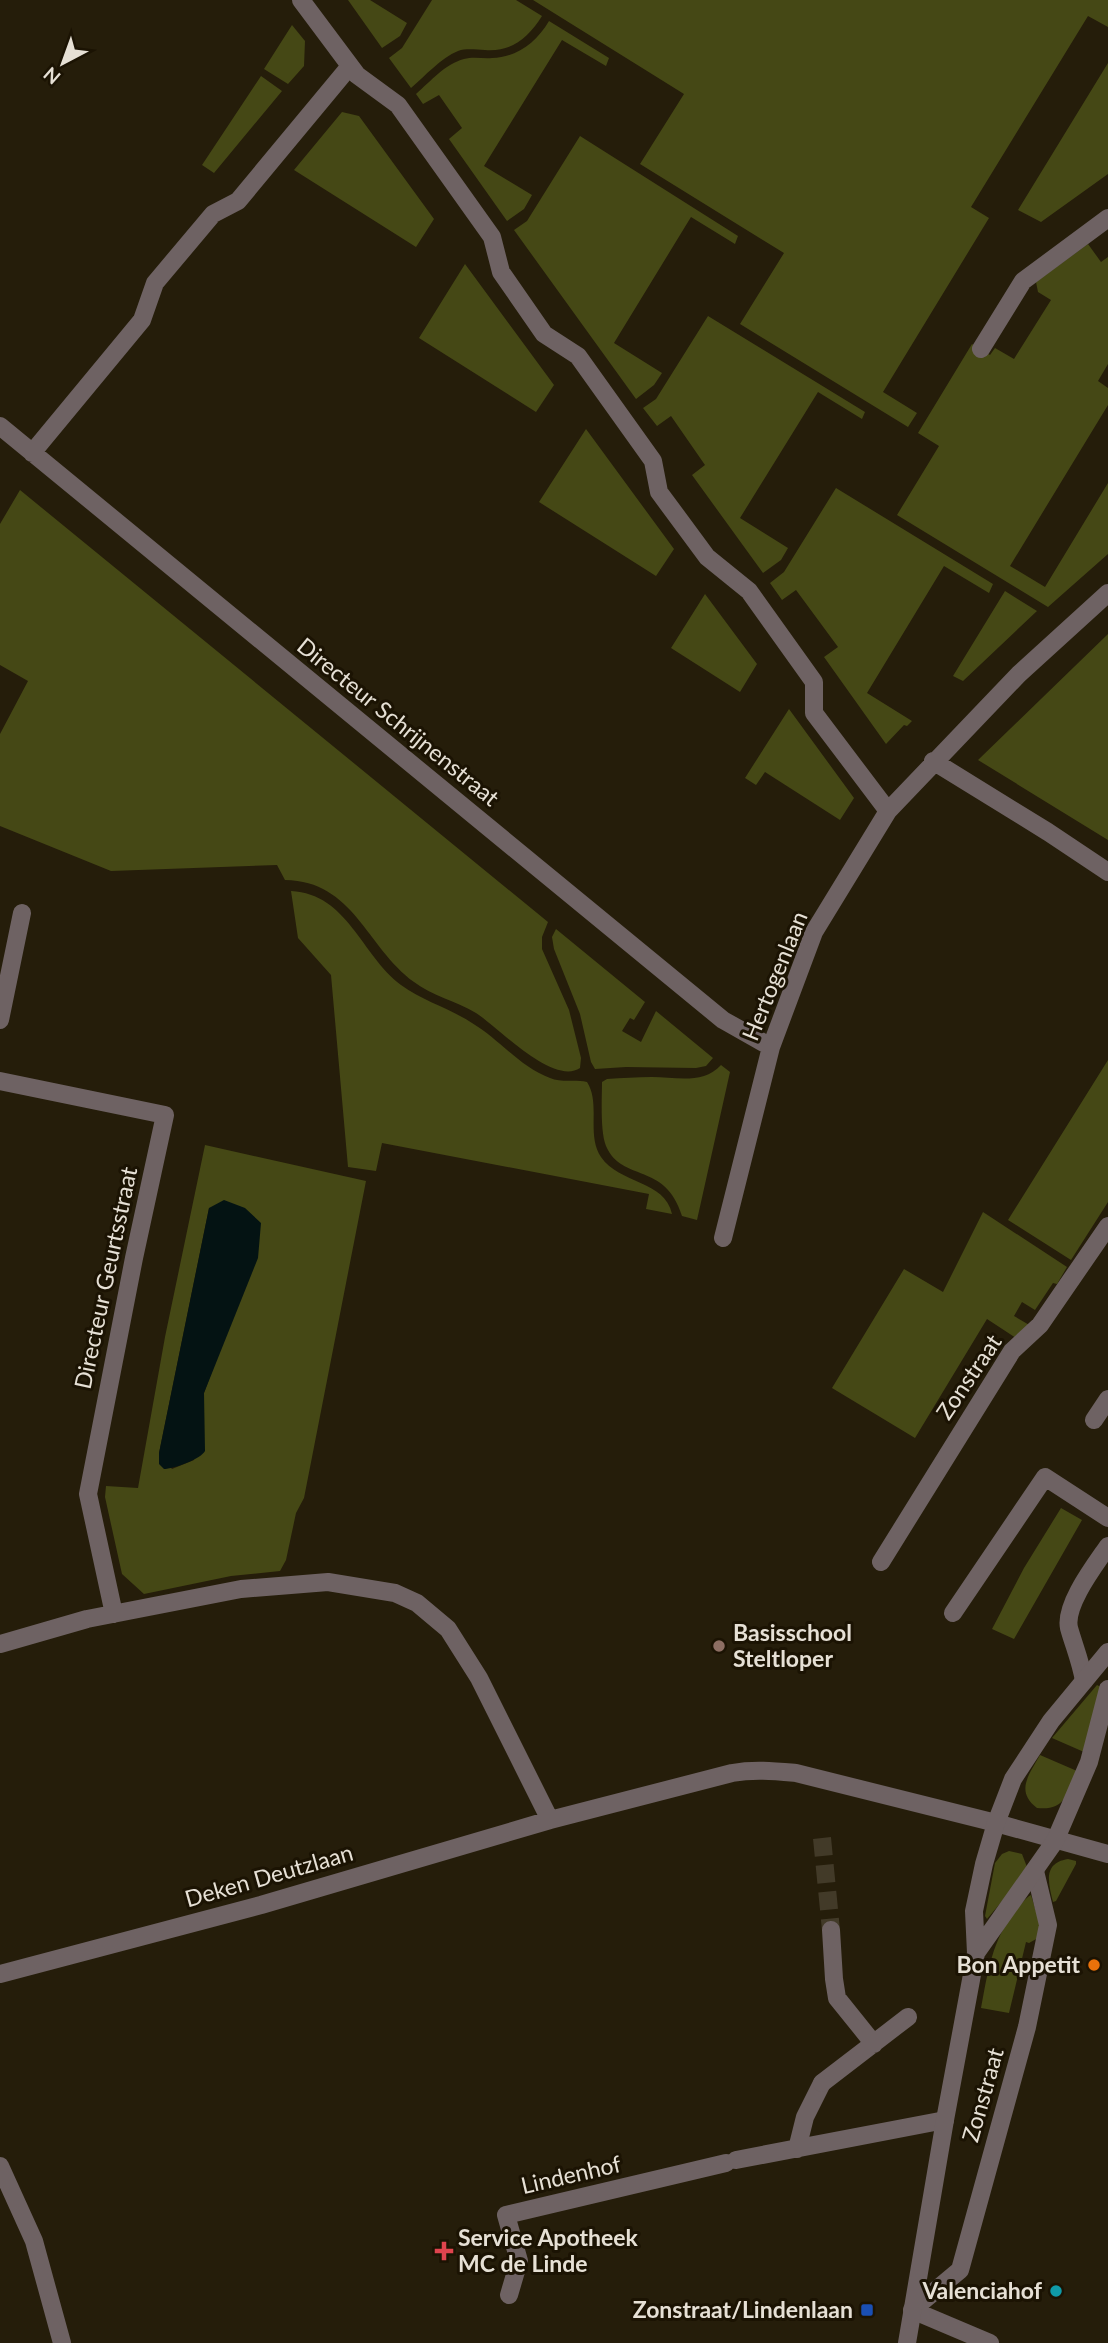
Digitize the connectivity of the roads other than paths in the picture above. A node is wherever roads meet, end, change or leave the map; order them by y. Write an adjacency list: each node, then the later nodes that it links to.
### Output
1 (301, 0): 2 (street)
2 (350, 66): 6 (street); 9 (street)
3 (1108, 218): 4 (street)
4 (981, 349)
5 (0, 426): 6 (street, Directeur Schrijnenstraat)
6 (32, 453): 13 (street, Directeur Schrijnenstraat)
7 (1108, 593): 8 (street, Hertogenlaan)
8 (933, 761): 9 (street, Hertogenlaan); 10 (street)
9 (888, 811): 13 (street, Hertogenlaan)
10 (1108, 872)
11 (22, 913): 12 (street)
12 (0, 1020)
13 (771, 1047): 16 (street, Hertogenlaan)
14 (0, 1081): 23 (street, Directeur Geurtsstraat)
15 (1108, 1226): 21 (street, Zonstraat)
16 (723, 1238)
17 (1108, 1399): 18 (street)
18 (1094, 1420)
19 (1108, 1518): 22 (street)
20 (1108, 1546): 26 (street)
21 (881, 1562)
22 (954, 1613)
23 (114, 1614): 24 (street); 28 (street)
24 (0, 1644)
25 (1108, 1652): 26 (street, Zonstraat)
26 (1084, 1681): 29 (street, Zonstraat)
27 (1108, 1689): 30 (street, Zonstraat)
28 (550, 1820): 29 (street, Deken Deutzlaan); 35 (street, Deken Deutzlaan)
29 (996, 1823): 30 (street); 34 (street, Zonstraat)
30 (1055, 1841): 31 (street); 32 (street, Zonstraat)
31 (1108, 1854)
32 (1035, 1871): 34 (street, Zonstraat); 42 (street, Zonstraat)
33 (831, 1930): 37 (street)
34 (976, 1953): 38 (street, Zonstraat)
35 (0, 1974)
36 (908, 2017): 37 (street)
37 (874, 2044): 39 (street)
38 (944, 2120): 39 (street, Lindenhof); 42 (street, Zonstraat)
39 (797, 2149): 41 (street, Lindenhof)
40 (0, 2166): 43 (street)
41 (509, 2295)
42 (912, 2310): 44 (street, Zonstraat); 45 (street)
43 (62, 2343)
44 (907, 2343)
45 (990, 2343)

